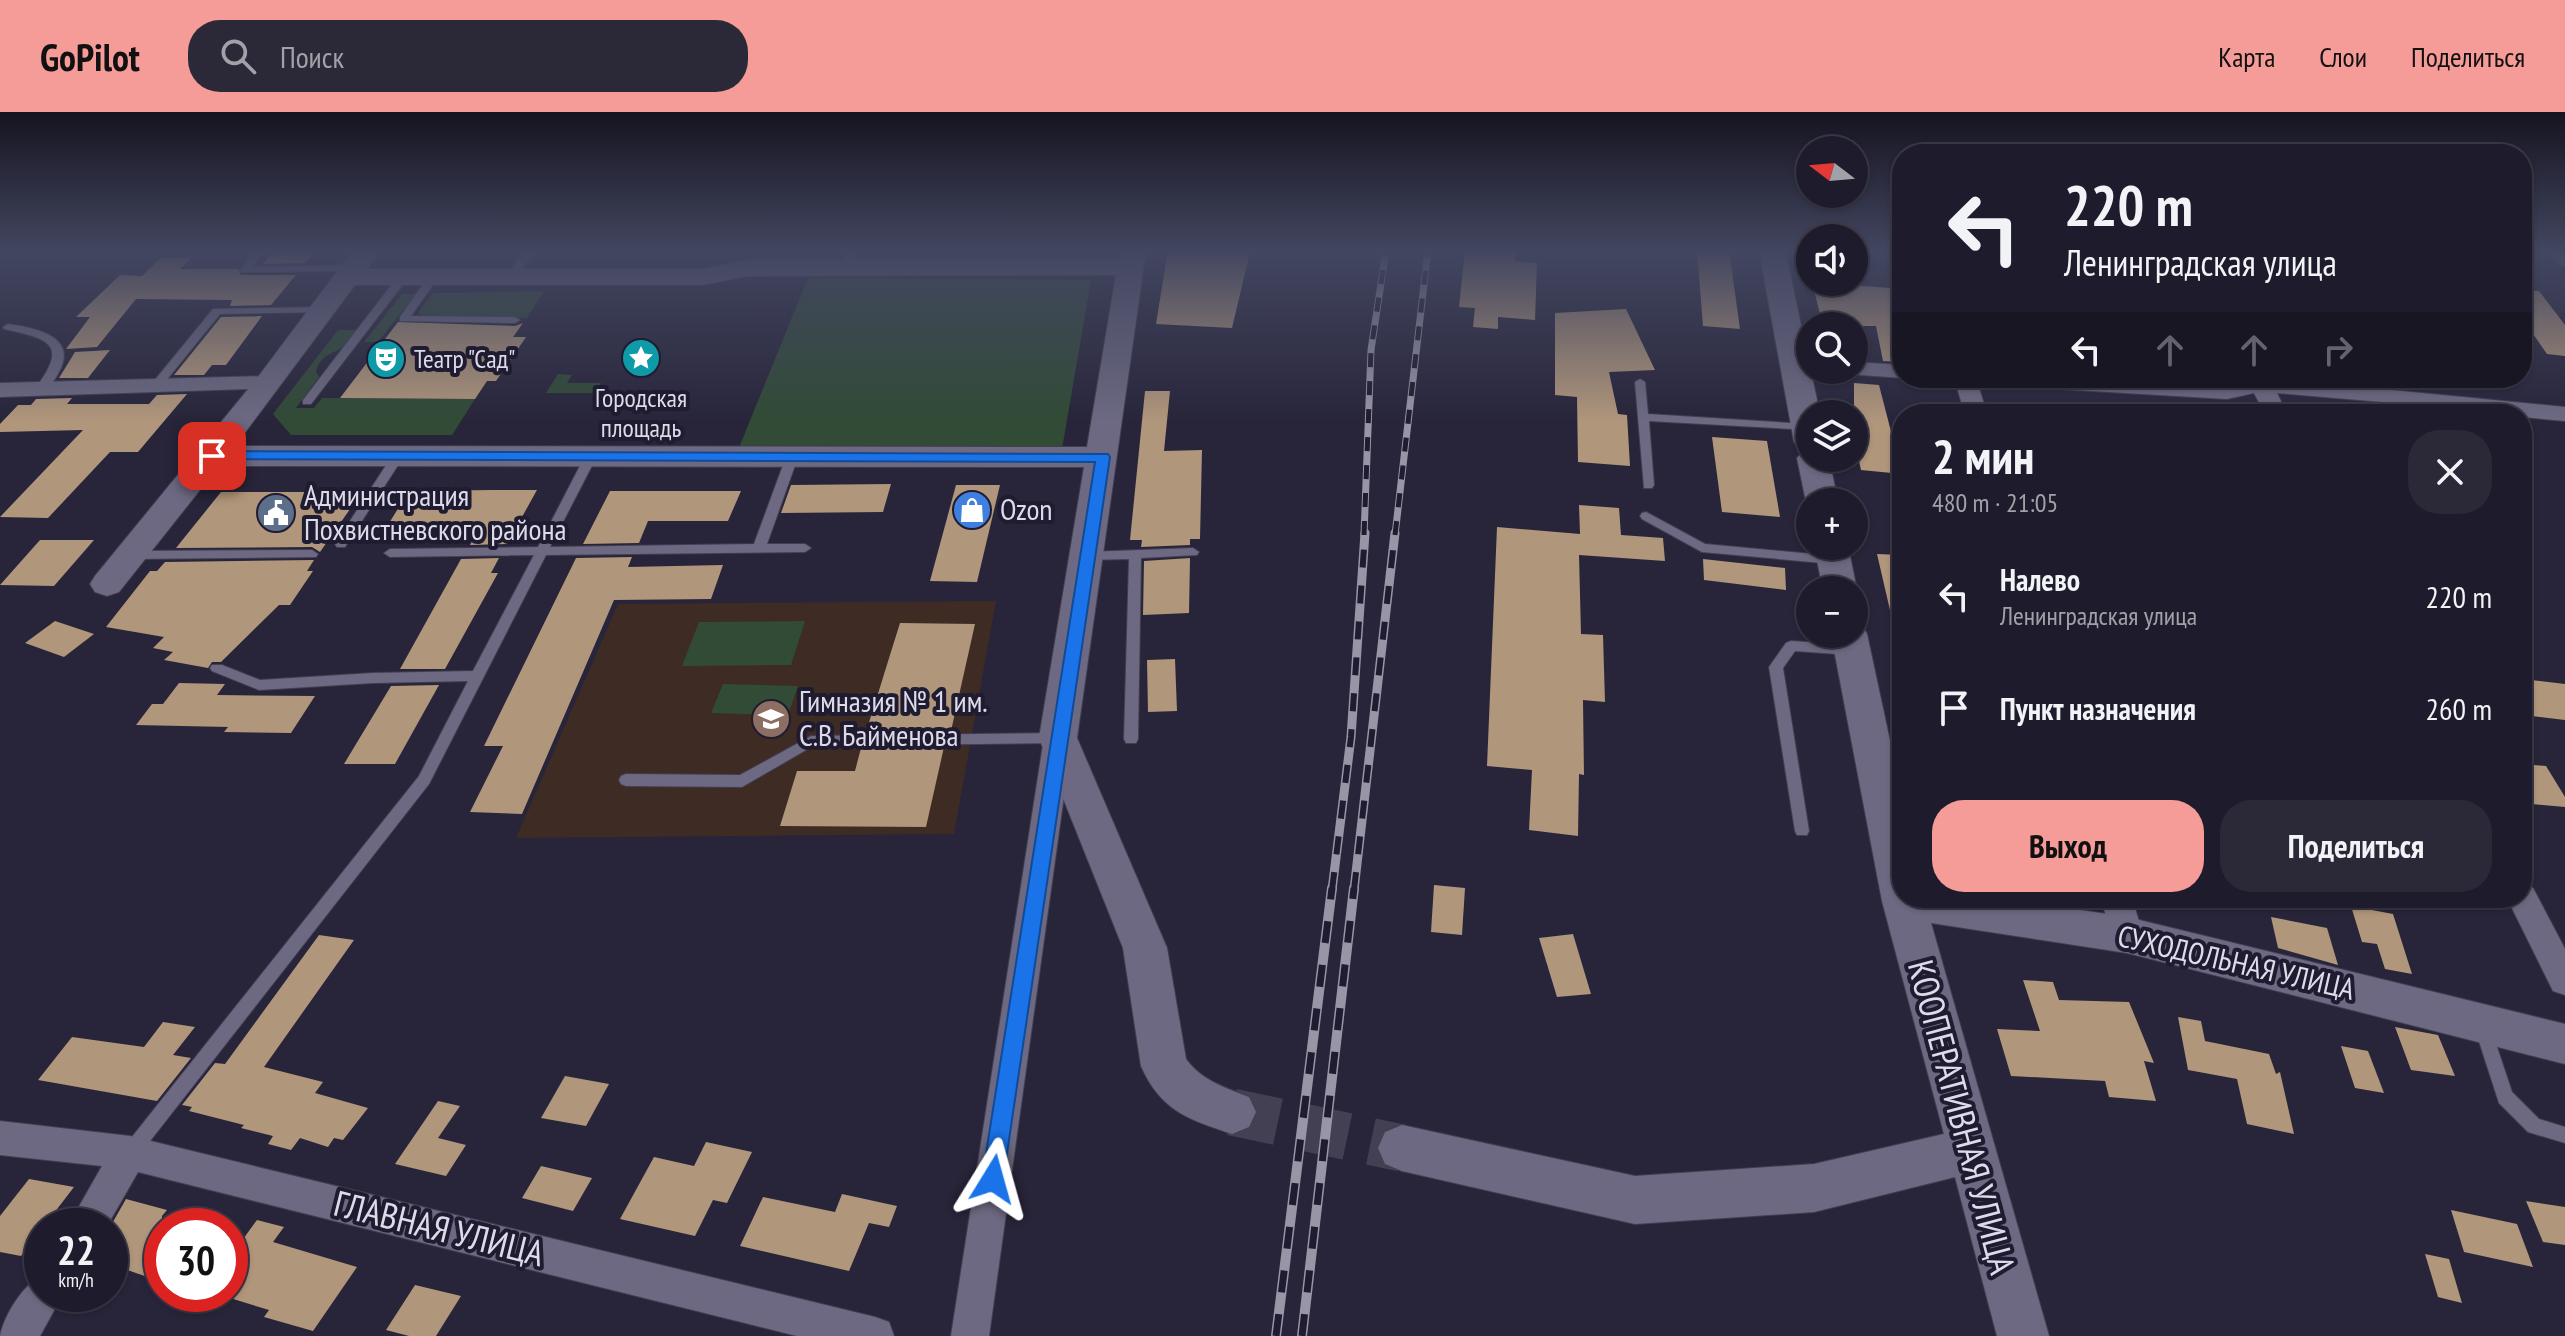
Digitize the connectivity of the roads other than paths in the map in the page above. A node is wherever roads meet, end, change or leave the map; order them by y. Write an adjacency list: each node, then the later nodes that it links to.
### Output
1 (327, 307): 6 (street)
2 (380, 307): 20 (lane)
3 (412, 307): 7 (lane)
4 (1125, 307): 30 (street)
5 (1787, 307): 9 (street)
6 (325, 310): 13 (street); 14 (lane)
7 (515, 320)
8 (8, 327): 18 (lane)
9 (1796, 343)
10 (1868, 370): 11 (street)
11 (1892, 371)
12 (1640, 382): 24 (lane)
13 (269, 383): 14 (street); 26 (street)
14 (156, 386): 18 (street)
15 (2160, 388): 16 (street)
16 (2239, 388)
17 (2325, 388): 21 (street)
18 (41, 389): 19 (street)
19 (0, 390)
20 (307, 402)
21 (2473, 404)
22 (2532, 410): 23 (street)
23 (2565, 414)
24 (1643, 417): 25 (lane); 31 (lane)
25 (1796, 440)
26 (212, 456): 27 (street); 41 (street)
27 (398, 456): 28 (street); 33 (lane)
28 (591, 456): 29 (street); 36 (lane)
29 (792, 457): 30 (street); 35 (lane)
30 (1103, 457): 42 (street)
31 (1648, 485)
32 (1646, 516): 43 (lane)
33 (341, 544)
34 (805, 548): 35 (lane)
35 (759, 549): 36 (lane)
36 (541, 551): 38 (lane); 48 (lane)
37 (1193, 552): 40 (lane)
38 (390, 553)
39 (312, 554): 41 (lane)
40 (1135, 554): 42 (lane); 50 (lane)
41 (130, 555): 44 (street)
42 (1087, 556): 49 (street)
43 (1835, 565)
44 (107, 584)
45 (1796, 646): 52 (lane)
46 (1851, 648): 53 (street, КООПЕРАТИВНАЯ УЛИЦА)
47 (217, 668): 48 (lane)
48 (478, 676): 66 (lane)
49 (1058, 738): 51 (lane); 61 (street); 71 (street)
50 (1131, 739)
51 (626, 780)
52 (1802, 831)
53 (1892, 845)
54 (1906, 908): 65 (street, КООПЕРАТИВНАЯ УЛИЦА)
55 (2018, 908): 57 (street, СУХОДОЛЬНАЯ УЛИЦА)
56 (2528, 908): 58 (street)
57 (2122, 917): 59 (street, СУХОДОЛЬНАЯ УЛИЦА)
58 (2565, 981)
59 (2481, 1023): 60 (street, СУХОДОЛЬНАЯ УЛИЦА); 62 (lane)
60 (2565, 1044)
61 (1232, 1112)
62 (2565, 1135)
63 (0, 1138): 66 (street, ГЛАВНАЯ УЛИЦА)
64 (1402, 1148): 65 (street)
65 (1970, 1151): 72 (street, КООПЕРАТИВНАЯ УЛИЦА)
66 (130, 1153): 67 (street); 70 (street, ГЛАВНАЯ УЛИЦА)
67 (97, 1208)
68 (33, 1312): 69 (street)
69 (18, 1336)
70 (875, 1336)
71 (970, 1336)
72 (2023, 1336)

